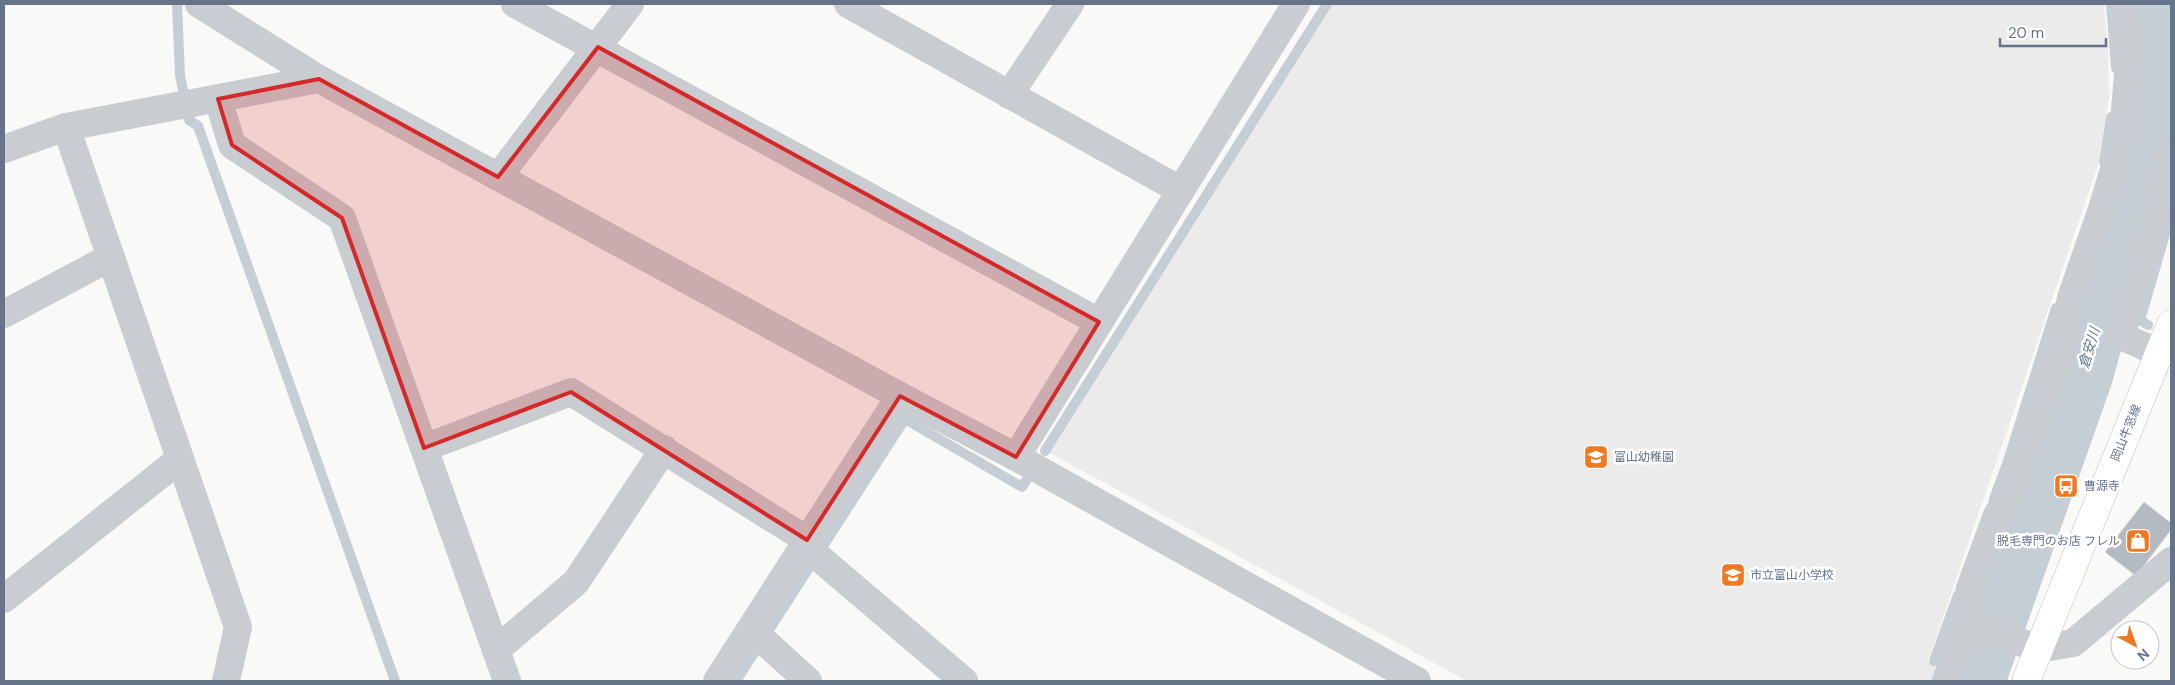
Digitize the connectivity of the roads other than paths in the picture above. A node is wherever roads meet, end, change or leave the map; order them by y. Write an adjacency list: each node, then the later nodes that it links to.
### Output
1 (199, 4): 9 (street)
2 (515, 4): 8 (street)
3 (630, 4): 8 (street)
4 (848, 4): 10 (street)
5 (1070, 4): 10 (street)
6 (1296, 4): 16 (street)
7 (2126, 4): 30 (street)
8 (598, 47): 15 (street); 19 (street)
9 (319, 79): 11 (street); 15 (street)
10 (1009, 95): 16 (street)
11 (198, 102): 12 (street); 23 (street)
12 (66, 127): 13 (street); 17 (street)
13 (4, 149)
14 (2171, 156): 21 (street)
15 (498, 177): 22 (street)
16 (1180, 190): 19 (street)
17 (111, 257): 18 (street); 26 (street)
18 (4, 314)
19 (1099, 322): 25 (street)
20 (2171, 324): 21 (main road, 岡山牛窓線)
21 (2159, 353): 32 (main road, 岡山牛窓線)
22 (900, 396): 25 (street); 27 (street)
23 (424, 448): 24 (street); 33 (street)
24 (664, 449): 27 (street); 33 (street)
25 (1016, 457): 39 (street)
26 (180, 459): 29 (street); 34 (street)
27 (812, 550): 31 (street); 38 (street)
28 (2165, 575): 32 (street)
29 (4, 599)
30 (1972, 624): 32 (street); 40 (street)
31 (760, 638): 36 (street); 37 (street)
32 (2027, 645): 41 (main road, 岡山牛窓線)
33 (496, 650): 35 (street)
34 (226, 681)
35 (507, 681)
36 (717, 681)
37 (808, 681)
38 (964, 681)
39 (1417, 681)
40 (1946, 681)
41 (2026, 681)

